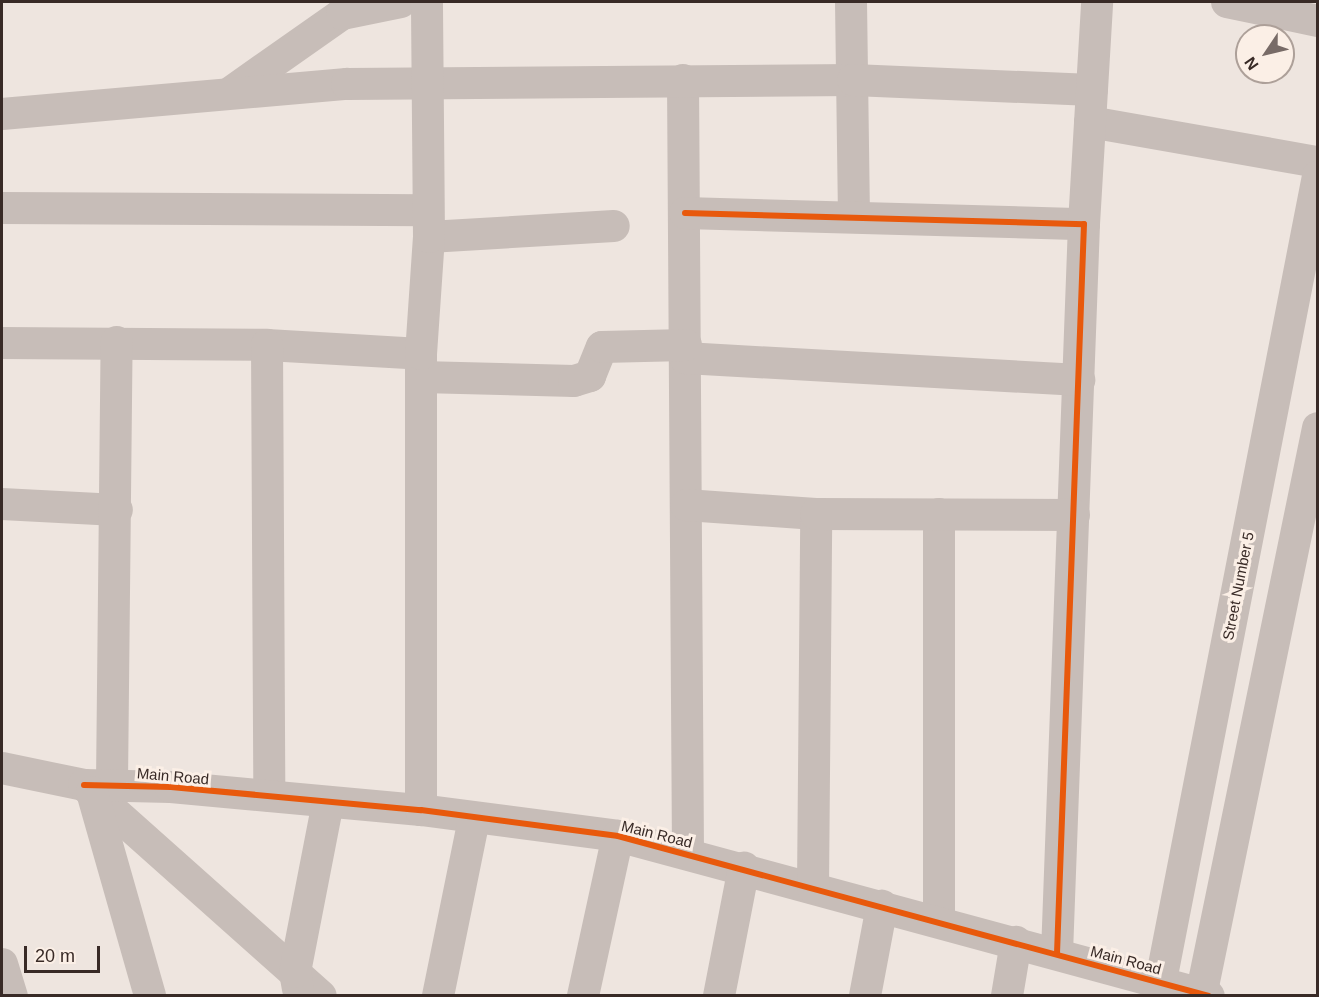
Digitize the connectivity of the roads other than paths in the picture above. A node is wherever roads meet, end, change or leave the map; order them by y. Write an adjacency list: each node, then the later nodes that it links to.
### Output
1 (401, 2): 11 (street)
2 (428, 2): 9 (street)
3 (851, 2): 8 (street)
4 (1097, 2): 10 (street)
5 (1227, 2): 6 (street)
6 (1317, 21)
7 (683, 80): 8 (street); 9 (street); 17 (street)
8 (853, 80): 10 (street); 18 (street)
9 (428, 85): 11 (street); 19 (street)
10 (1092, 90): 13 (street)
11 (230, 93): 12 (street)
12 (2, 114)
13 (1090, 122): 14 (street); 20 (street)
14 (1317, 162)
15 (1317, 176): 51 (street, Street Number 5)
16 (2, 208): 19 (street)
17 (685, 213): 18 (street); 25 (street)
18 (854, 214): 20 (street)
19 (428, 224): 21 (street); 26 (street)
20 (1084, 224): 27 (street)
21 (614, 226)
22 (117, 342): 23 (street); 24 (street); 31 (street)
23 (2, 343)
24 (267, 345): 26 (street); 37 (street)
25 (686, 351): 26 (street); 27 (street); 30 (street)
26 (421, 365): 39 (street)
27 (1079, 380): 34 (street)
28 (1317, 428): 52 (street)
29 (2, 504): 31 (street)
30 (686, 505): 32 (street); 42 (street)
31 (117, 510): 36 (street)
32 (816, 514): 33 (street); 44 (street)
33 (939, 514): 34 (street); 46 (street)
34 (1074, 515): 48 (street)
35 (2, 768): 36 (street, Main Road)
36 (96, 787): 37 (street, Main Road); 50 (street); 54 (street)
37 (269, 796): 38 (street, Main Road)
38 (328, 802): 39 (street, Main Road); 50 (street)
39 (421, 810): 40 (street, Main Road)
40 (474, 819): 41 (street, Main Road); 56 (street)
41 (618, 836): 42 (street, Main Road); 57 (street)
42 (688, 854): 43 (street, Main Road)
43 (744, 867): 44 (street, Main Road); 58 (street)
44 (813, 888): 45 (street, Main Road)
45 (882, 906): 46 (street, Main Road); 59 (street)
46 (939, 922): 47 (street, Main Road)
47 (1016, 942): 48 (street, Main Road); 60 (street)
48 (1057, 954): 51 (street, Main Road)
49 (2, 964): 53 (street)
50 (297, 984): 55 (street)
51 (1160, 989): 52 (street, Main Road)
52 (1204, 995)
53 (12, 996)
54 (150, 996)
55 (321, 996)
56 (438, 996)
57 (583, 996)
58 (719, 996)
59 (865, 996)
60 (1007, 996)

